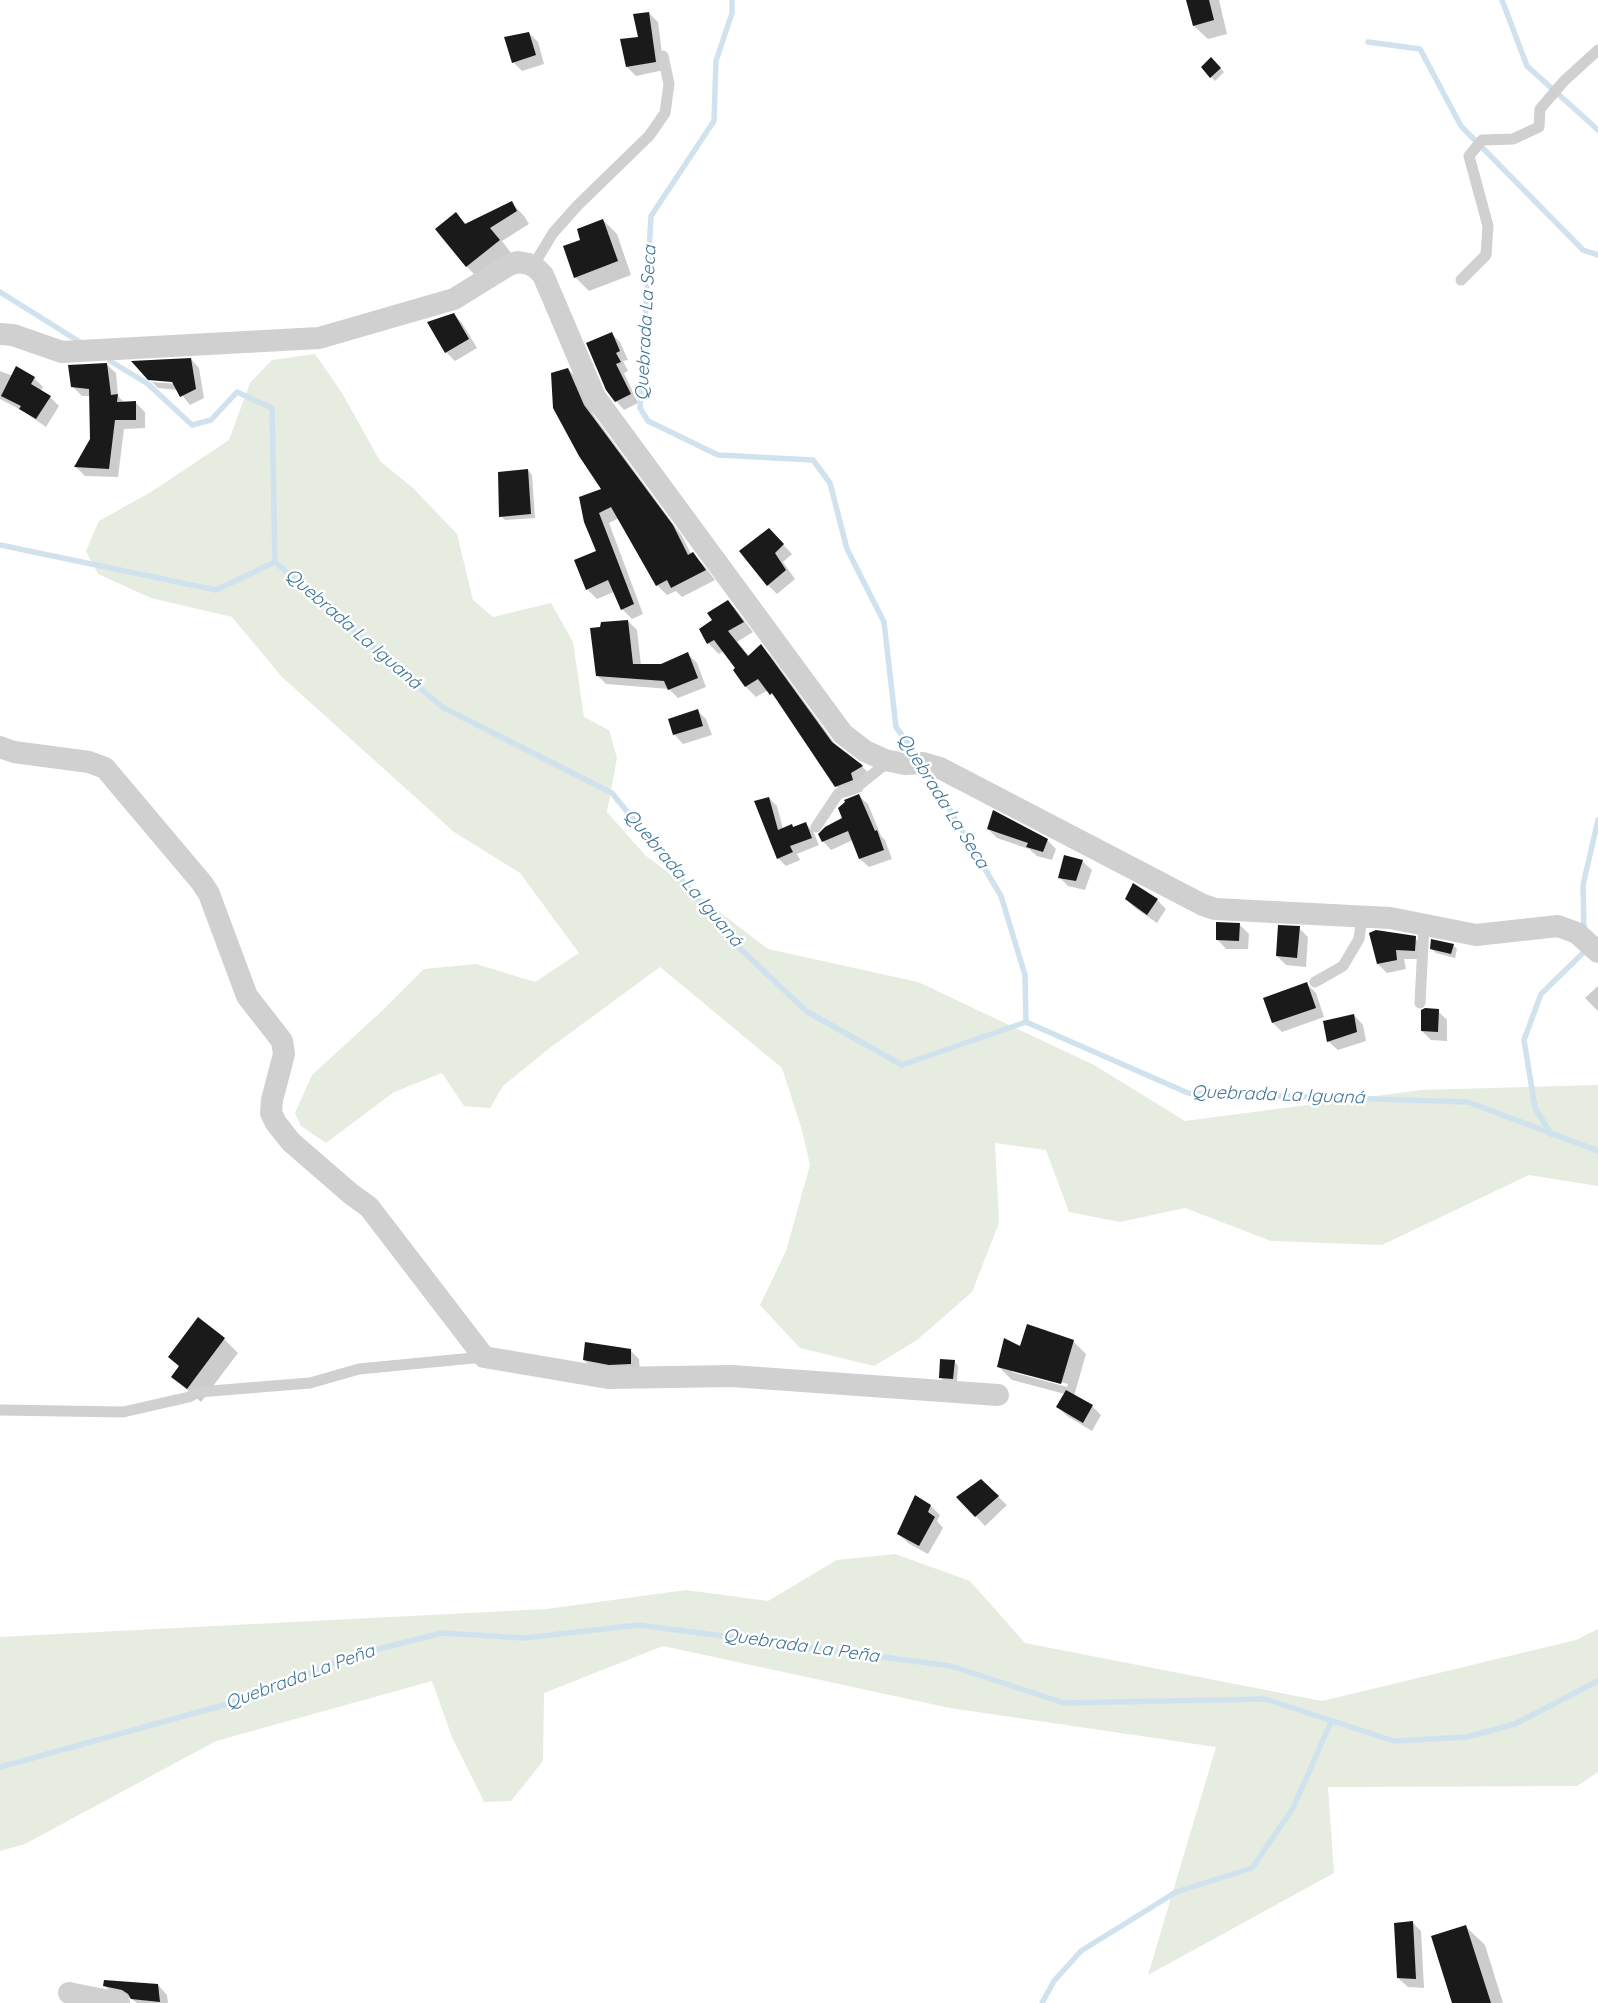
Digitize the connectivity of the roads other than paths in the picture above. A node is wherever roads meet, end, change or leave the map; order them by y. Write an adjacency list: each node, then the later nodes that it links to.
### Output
1 (1598, 50): 4 (lane)
2 (663, 56): 3 (lane)
3 (534, 266): 5 (street); 7 (street)
4 (1461, 280)
5 (0, 334)
6 (0, 747): 14 (street)
7 (889, 761): 8 (lane); 9 (street)
8 (816, 827)
9 (1362, 917): 10 (street); 12 (lane)
10 (1424, 925): 11 (street); 13 (lane)
11 (1598, 952)
12 (1315, 982)
13 (1420, 1003)
14 (484, 1357): 15 (street); 16 (lane)
15 (998, 1395)
16 (0, 1410)
17 (69, 1993): 18 (street)
18 (119, 2003)

